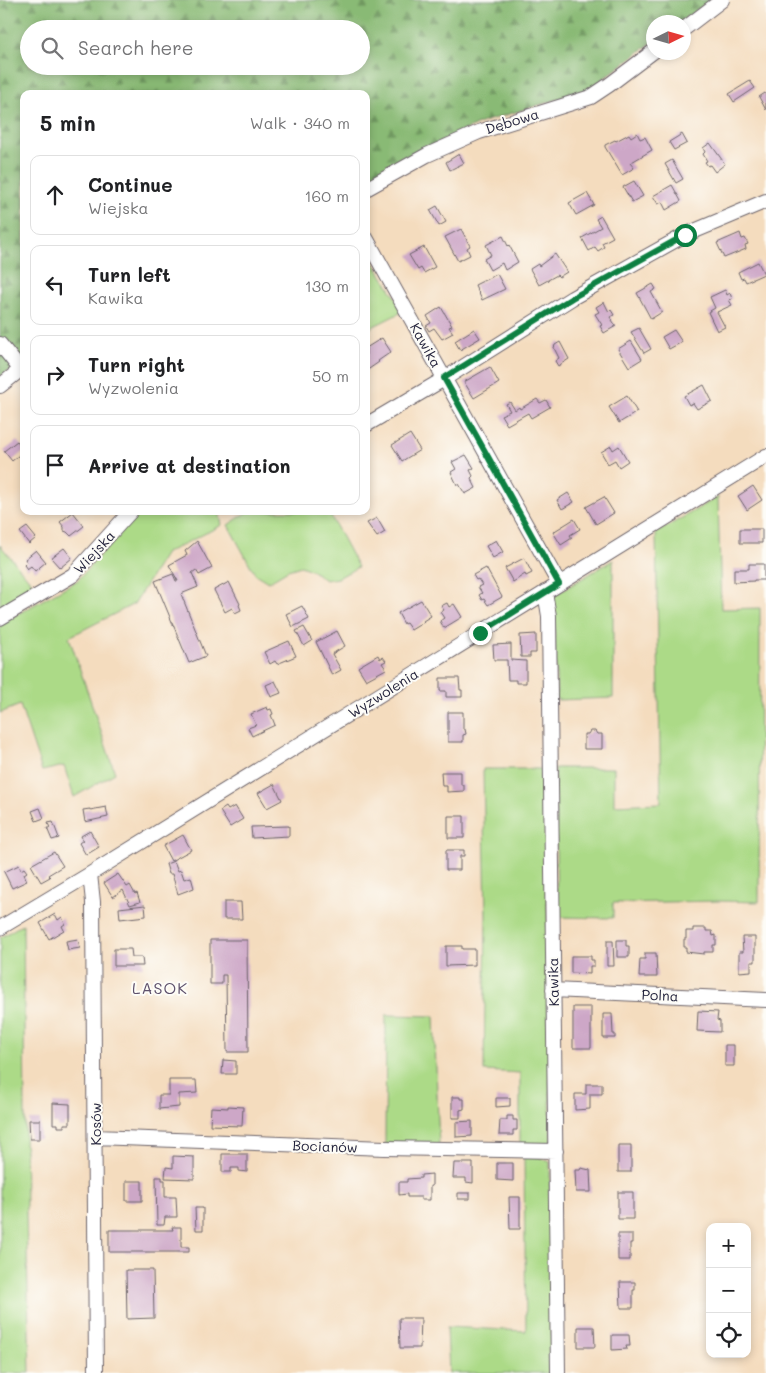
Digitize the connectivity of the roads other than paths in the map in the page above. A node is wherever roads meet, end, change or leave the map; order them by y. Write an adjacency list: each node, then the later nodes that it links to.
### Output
1 (722, 0): 2 (street)
2 (691, 24)
3 (646, 58): 4 (street, Dębowa)
4 (370, 186)
5 (766, 201): 10 (street)
6 (370, 245): 10 (street, Kawika)
7 (0, 344): 8 (street)
8 (20, 366)
9 (20, 370): 11 (street)
10 (444, 378): 12 (street); 15 (street, Kawika)
11 (0, 386)
12 (370, 423)
13 (766, 456): 15 (street, Wyzwolenia)
14 (126, 515): 17 (street, Wiejska)
15 (559, 584): 16 (street, Wyzwolenia)
16 (545, 592): 18 (street, Wyzwolenia); 20 (street, Kawika)
17 (0, 618)
18 (90, 874): 19 (street, Wyzwolenia); 22 (street, Kosów)
19 (0, 928)
20 (553, 990): 21 (street, Polna); 23 (street, Kawika)
21 (766, 1000)
22 (95, 1137): 23 (street, Bocianów); 24 (street, Kosów)
23 (556, 1151): 25 (street, Kawika)
24 (96, 1373)
25 (558, 1373)

